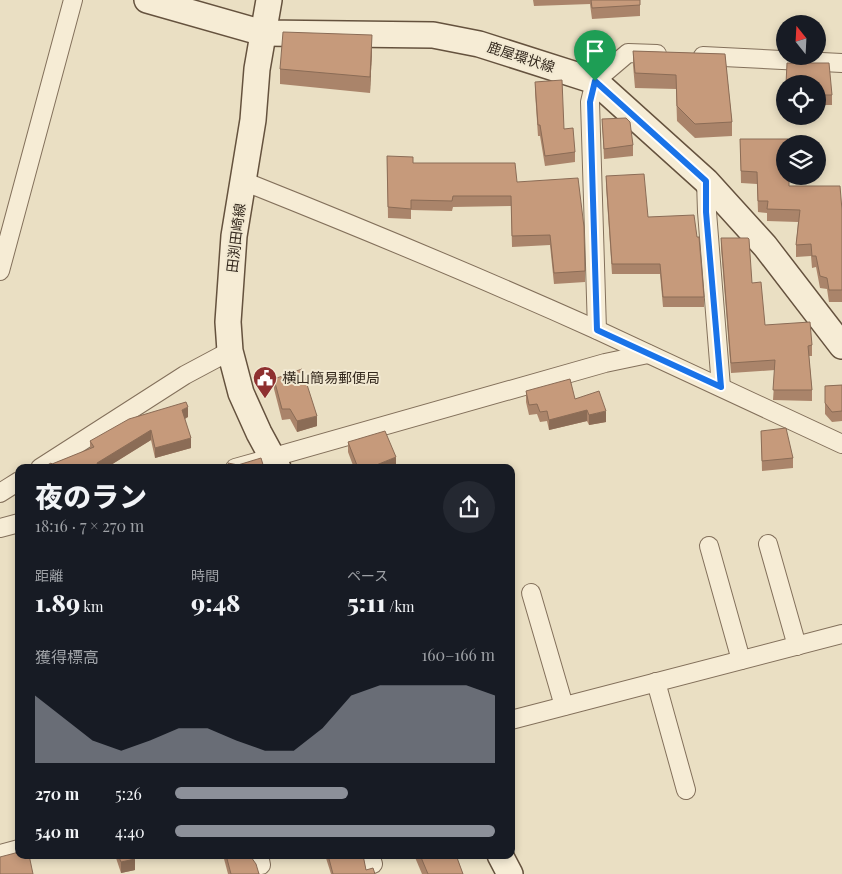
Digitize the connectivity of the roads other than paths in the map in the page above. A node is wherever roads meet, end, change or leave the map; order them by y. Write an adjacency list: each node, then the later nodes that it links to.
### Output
1 (74, 0): 9 (street)
2 (147, 0): 4 (main road, 鹿屋環状線)
3 (269, 0): 4 (main road, 田渕田崎線)
4 (264, 33): 6 (main road, 鹿屋環状線); 7 (main road, 田渕田崎線)
5 (842, 63): 6 (street)
6 (595, 81): 8 (main road, 鹿屋環状線); 10 (street)
7 (244, 180): 10 (street); 12 (main road, 田渕田崎線)
8 (706, 181): 11 (main road, 鹿屋環状線); 14 (street)
9 (0, 271)
10 (597, 330): 13 (street)
11 (842, 346)
12 (230, 351): 16 (main road, 田渕田崎線); 17 (street)
13 (648, 354): 14 (street); 16 (street)
14 (721, 387): 15 (street)
15 (842, 444)
16 (275, 462): 18 (street)
17 (46, 464)
18 (262, 464)
19 (15, 484): 20 (street)
20 (0, 493)
21 (15, 524): 22 (street)
22 (0, 528)
23 (768, 544): 27 (street)
24 (709, 546): 28 (street)
25 (531, 593): 30 (street)
26 (842, 634): 27 (street)
27 (796, 646): 28 (street)
28 (741, 660): 29 (street)
29 (656, 682): 30 (street); 32 (street)
30 (564, 706): 31 (street)
31 (515, 719)
32 (686, 790)
33 (15, 850): 34 (street)
34 (0, 854)
35 (502, 859): 36 (main road)
36 (510, 874)

